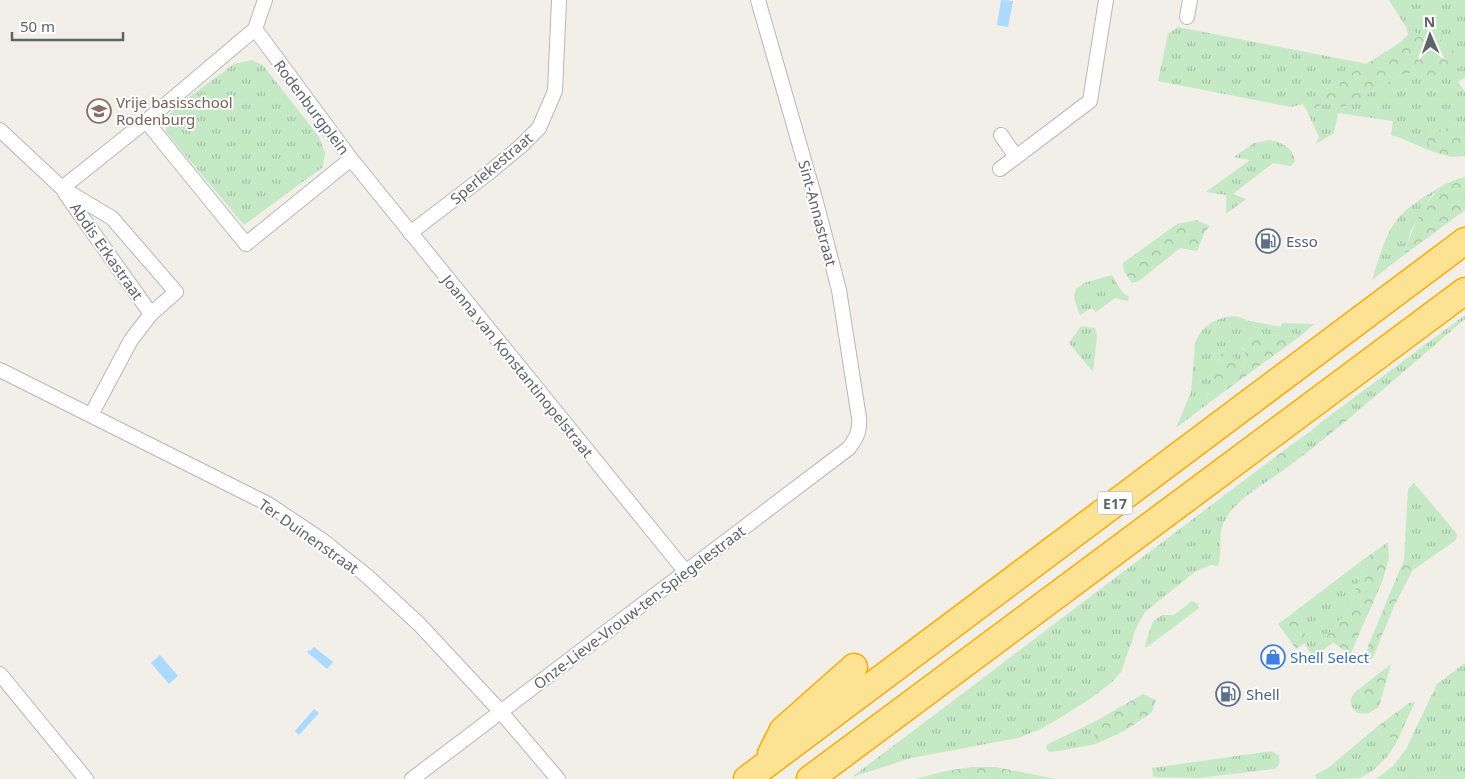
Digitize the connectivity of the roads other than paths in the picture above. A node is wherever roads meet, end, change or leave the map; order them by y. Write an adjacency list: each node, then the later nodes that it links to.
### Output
1 (265, 0): 7 (street)
2 (559, 0): 15 (street, Sperlekestraat)
3 (758, 0): 21 (street, Sint-Annastraat)
4 (1106, 0): 11 (street)
5 (1190, 0): 6 (street)
6 (1187, 17)
7 (255, 29): 8 (street); 12 (street, Rodenburgplein)
8 (146, 121): 12 (street, Rodenburgplein); 14 (street)
9 (0, 130): 14 (street, Abdis Erkastraat)
10 (1001, 135): 11 (street)
11 (1016, 157): 13 (street)
12 (351, 159): 15 (street, Joanna van Konstantinopelstraat)
13 (1000, 169)
14 (62, 188): 18 (street, Abdis Erkastraat); 18 (street, Abdis Erkastraat)
15 (410, 233): 22 (street, Joanna van Konstantinopelstraat)
16 (1465, 241): 26 (highway, E17)
17 (1465, 292): 30 (highway, E17)
18 (151, 314): 20 (street, Abdis Erkastraat)
19 (0, 370): 20 (street, Ter Duinenstraat)
20 (91, 415): 25 (street, Ter Duinenstraat)
21 (860, 429): 22 (street, Onze-Lieve-Vrouw-ten-Spiegelestraat)
22 (685, 571): 25 (street, Onze-Lieve-Vrouw-ten-Spiegelestraat)
23 (854, 667): 26 (highway)
24 (0, 674): 27 (street)
25 (501, 712): 28 (street, Onze-Lieve-Vrouw-ten-Spiegelestraat); 29 (street, Ter Duinenstraat)
26 (756, 772)
27 (86, 779)
28 (412, 779)
29 (558, 779)
30 (810, 779)

